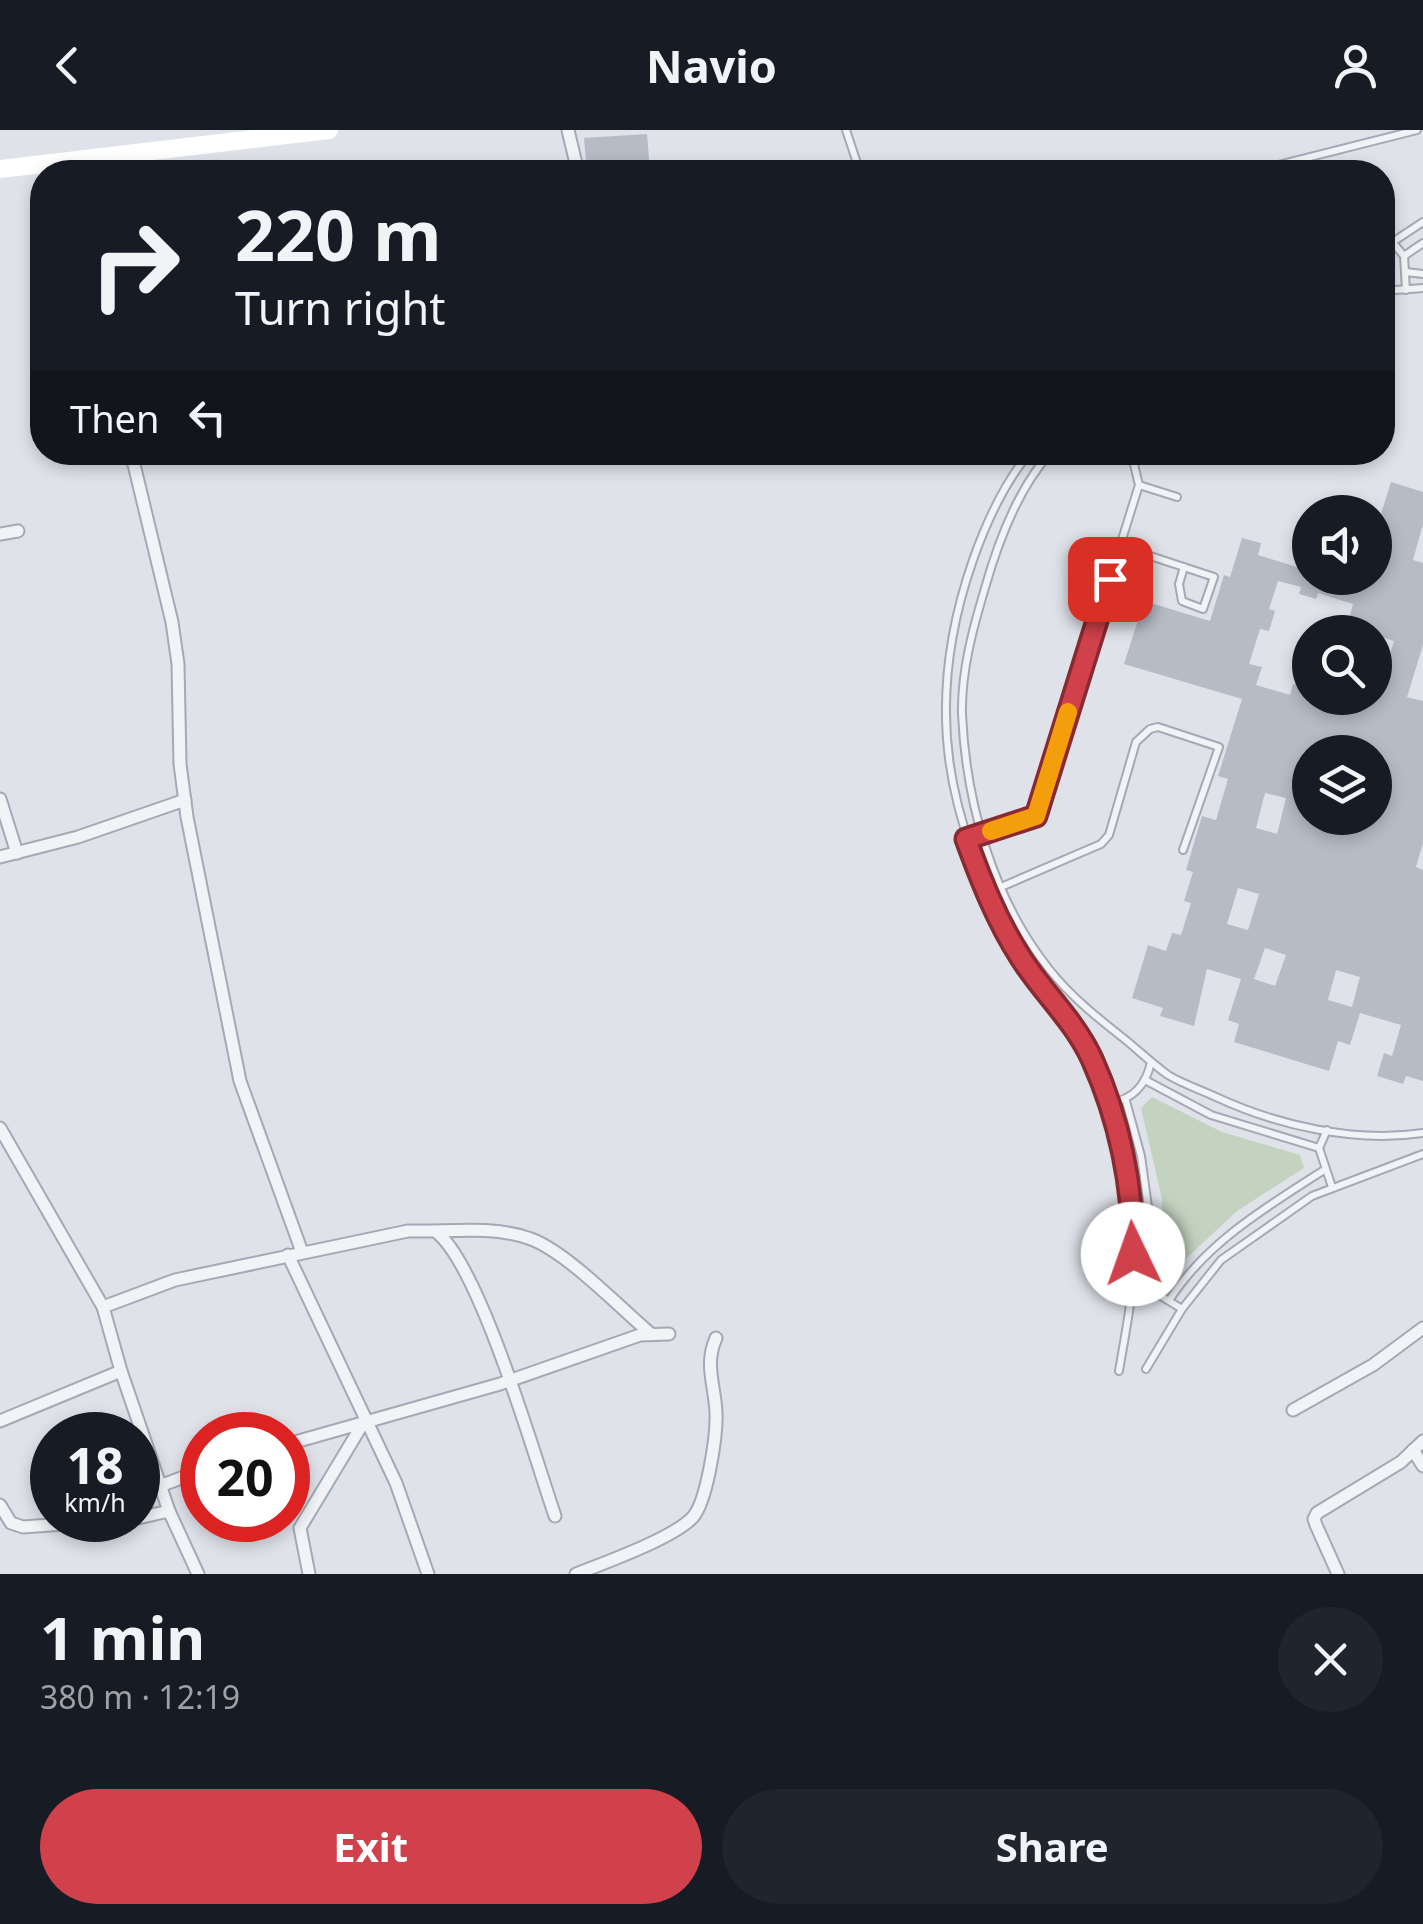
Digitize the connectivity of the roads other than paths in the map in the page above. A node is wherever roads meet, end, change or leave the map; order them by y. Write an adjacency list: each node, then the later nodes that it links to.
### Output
1 (329, 130): 5 (main road)
2 (568, 130): 6 (street)
3 (846, 130): 7 (lane)
4 (1417, 130): 8 (lane)
5 (144, 160)
6 (575, 160)
7 (856, 160)
8 (1298, 160)
9 (30, 168): 10 (main road)
10 (0, 169)
11 (1423, 222): 13 (lane)
12 (1423, 242): 15 (lane)
13 (1395, 243)
14 (1395, 245): 15 (lane)
15 (1404, 256): 16 (lane)
16 (1406, 272): 17 (lane); 20 (lane)
17 (1423, 274)
18 (1423, 288): 20 (lane)
19 (1395, 290): 20 (lane)
20 (1406, 290)
21 (133, 465): 32 (street)
22 (1019, 465): 34 (lane)
23 (1040, 465): 33 (lane)
24 (1134, 465): 25 (lane)
25 (1139, 485): 26 (lane); 29 (lane)
26 (1177, 497)
27 (18, 530): 28 (street)
28 (0, 534)
29 (1120, 546): 30 (lane); 33 (lane)
30 (1184, 567): 30 (lane)
31 (0, 799): 36 (street)
32 (185, 800): 36 (street); 51 (street)
33 (982, 834): 34 (lane); 38 (lane)
34 (966, 839): 42 (lane)
35 (1183, 850): 38 (lane)
36 (17, 853): 37 (street)
37 (0, 857)
38 (1001, 887): 39 (lane)
39 (1152, 1061): 40 (lane); 44 (lane)
40 (1147, 1081): 41 (lane); 46 (lane)
41 (1126, 1100): 42 (lane); 54 (lane)
42 (1110, 1103): 53 (lane)
43 (0, 1128): 56 (street)
44 (1327, 1130): 45 (lane); 46 (lane)
45 (1423, 1133)
46 (1319, 1148): 48 (lane)
47 (1423, 1154): 49 (lane)
48 (1324, 1170): 49 (lane); 55 (lane)
49 (1332, 1188): 57 (lane)
50 (436, 1231): 51 (street); 59 (street); 65 (street)
51 (302, 1252): 52 (street)
52 (288, 1255): 56 (street); 69 (street)
53 (1132, 1288): 54 (lane); 64 (lane)
54 (1148, 1288): 55 (lane)
55 (1170, 1299): 57 (lane)
56 (103, 1307): 63 (street)
57 (1182, 1309): 62 (lane)
58 (1423, 1328): 66 (street)
59 (651, 1334): 60 (street); 65 (street)
60 (669, 1334)
61 (716, 1338): 80 (street)
62 (1146, 1369)
63 (121, 1370): 67 (street); 68 (street)
64 (1119, 1371)
65 (509, 1381): 69 (street); 78 (street)
66 (1294, 1410)
67 (135, 1412)
68 (0, 1421)
69 (365, 1424): 70 (street); 82 (street); 83 (street)
70 (310, 1438)
71 (1418, 1446): 72 (street); 85 (street)
72 (1423, 1466)
73 (180, 1478): 74 (street)
74 (160, 1486): 76 (street)
75 (0, 1505): 79 (street)
76 (168, 1510): 77 (street); 81 (street)
77 (160, 1512)
78 (555, 1516)
79 (30, 1527)
80 (593, 1571): 84 (street)
81 (198, 1574)
82 (309, 1574)
83 (428, 1574)
84 (576, 1574)
85 (1338, 1574)

